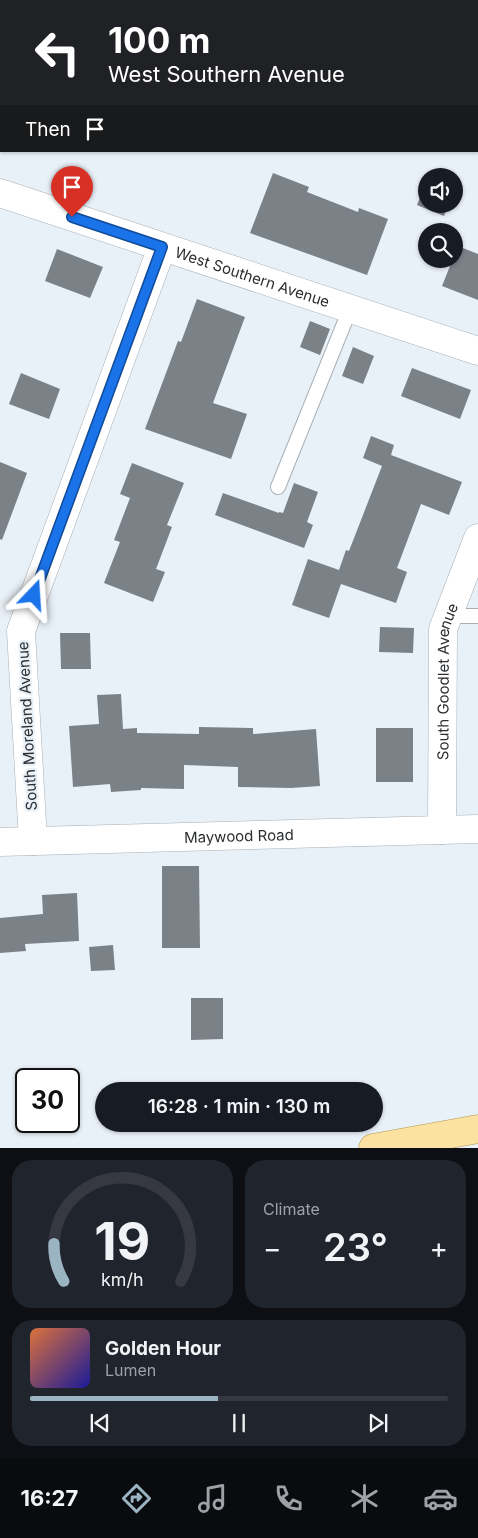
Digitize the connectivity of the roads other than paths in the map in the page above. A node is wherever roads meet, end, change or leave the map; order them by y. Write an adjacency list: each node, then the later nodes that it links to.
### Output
1 (0, 193): 2 (street, West Southern Avenue)
2 (162, 247): 3 (street, West Southern Avenue); 11 (street, South Moreland Avenue)
3 (350, 309): 4 (street, West Southern Avenue); 5 (lane)
4 (478, 351)
5 (278, 486)
6 (478, 538): 7 (street, South Goodlet Avenue)
7 (448, 616): 8 (lane); 10 (street, South Goodlet Avenue)
8 (478, 616)
9 (478, 829): 10 (street, Maywood Road)
10 (442, 830): 11 (street, Maywood Road)
11 (33, 841): 12 (street, Maywood Road)
12 (0, 842)
13 (478, 1129): 14 (main road)
14 (373, 1148)

